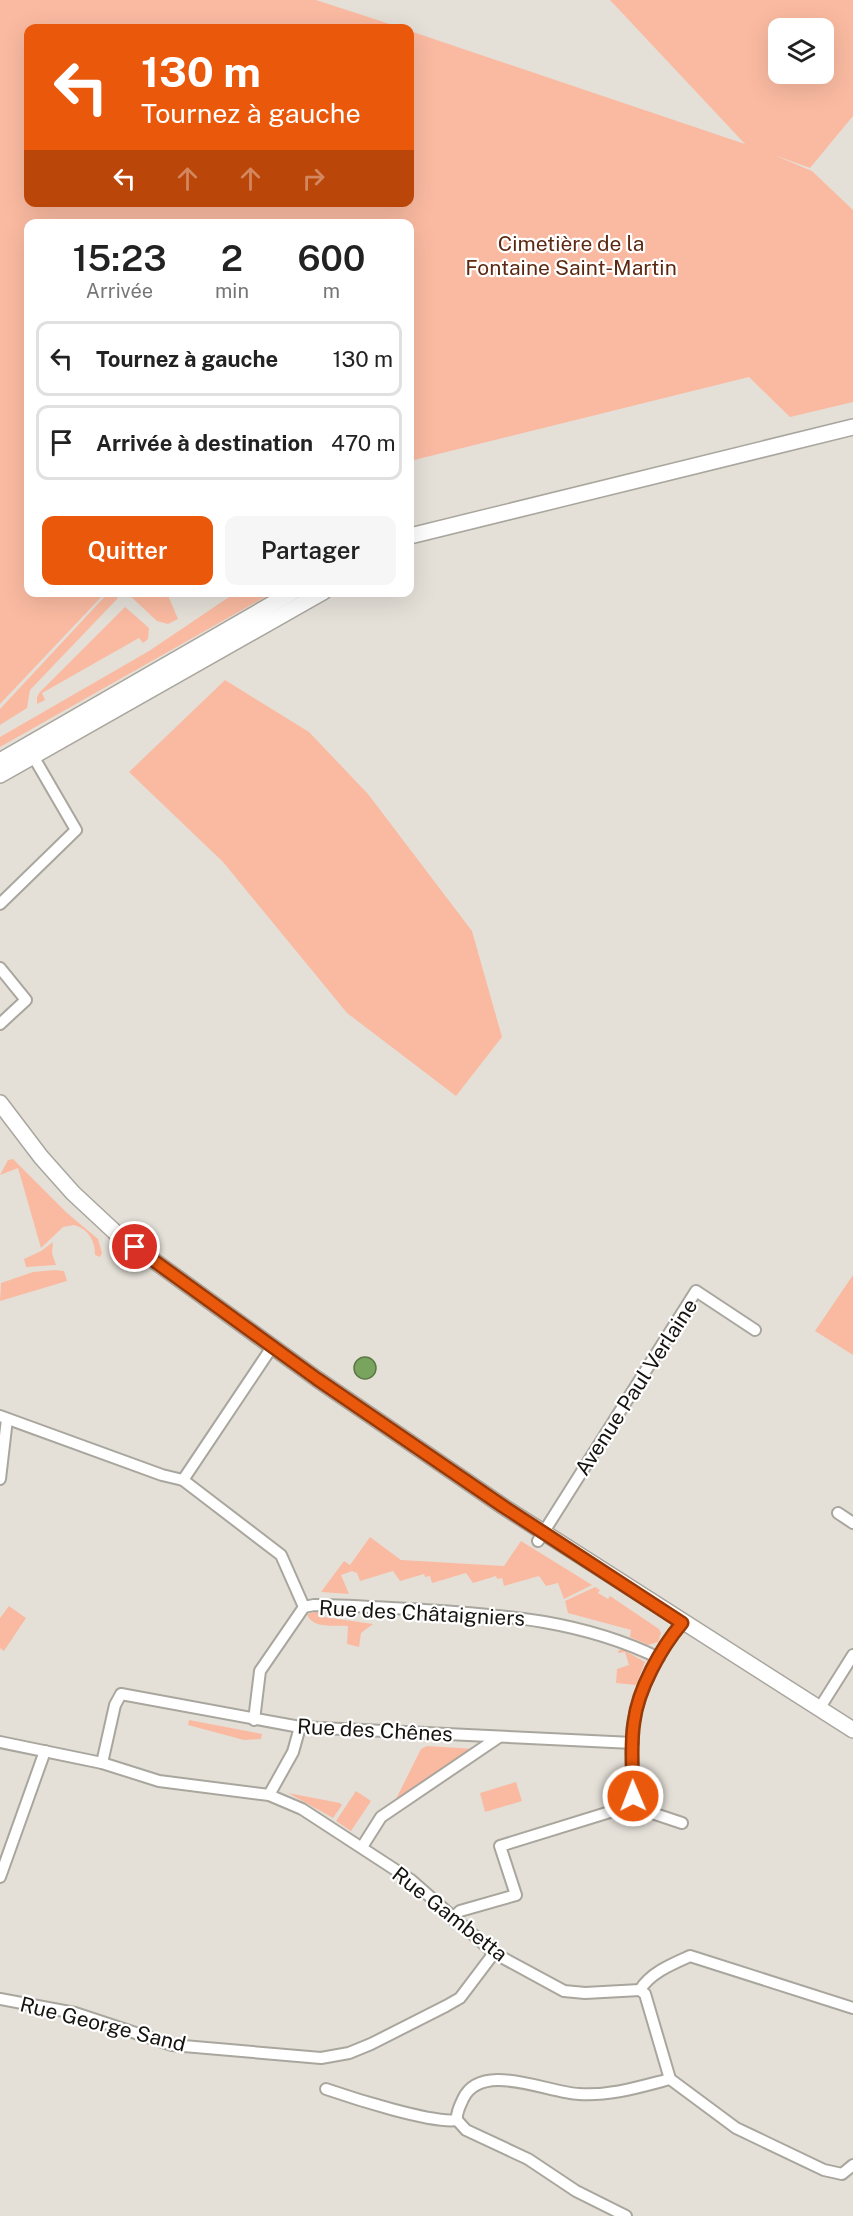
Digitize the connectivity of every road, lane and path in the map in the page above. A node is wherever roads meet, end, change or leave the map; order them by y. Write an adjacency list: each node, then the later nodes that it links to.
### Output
1 (853, 427): 2 (main road)
2 (495, 516): 3 (main road); 4 (main road)
3 (414, 535)
4 (414, 544)
5 (285, 597): 9 (main road)
6 (306, 597): 8 (main road)
7 (314, 597): 8 (main road)
8 (272, 620): 9 (main road)
9 (74, 725): 10 (main road)
10 (29, 751): 11 (main road); 12 (main road); 13 (street)
11 (0, 761)
12 (0, 775)
13 (0, 904)
14 (0, 968): 15 (street)
15 (0, 1024)
16 (0, 1103): 19 (main road)
17 (0, 1119): 19 (main road)
18 (755, 1330): 25 (street, Avenue Paul Verlaine)
19 (270, 1350): 22 (street); 25 (main road)
20 (4, 1417): 21 (street); 22 (street)
21 (0, 1479)
22 (183, 1480): 26 (street)
23 (838, 1513): 24 (street)
24 (853, 1523)
25 (541, 1537): 27 (main road)
26 (304, 1608): 29 (street, Rue des Châtaigniers); 31 (street, Rue des Châtaigniers)
27 (679, 1626): 29 (street); 30 (main road); 35 (main road)
28 (853, 1655): 30 (street)
29 (659, 1658): 37 (street)
30 (819, 1709): 33 (main road)
31 (254, 1720): 32 (street, Rue des Chênes); 39 (street, Rue des Chênes)
32 (300, 1727): 34 (street, Rue des Chênes); 40 (street)
33 (853, 1730)
34 (499, 1737): 37 (street, Rue des Chênes); 43 (street)
35 (853, 1741)
36 (0, 1742): 38 (street, Rue Gambetta)
37 (633, 1743): 42 (street)
38 (45, 1752): 39 (street, Rue Gambetta); 44 (street)
39 (102, 1763): 40 (street, Rue Gambetta)
40 (269, 1795): 43 (street, Rue Gambetta)
41 (626, 1807): 45 (street)
42 (682, 1823)
43 (362, 1847): 45 (street, Rue Gambetta)
44 (0, 1877)
45 (452, 1919): 46 (street, Rue Gambetta)
46 (494, 1953): 47 (street, Rue Gambetta); 48 (street, Rue George Sand)
47 (640, 1990): 49 (street); 50 (street)
48 (0, 1999)
49 (853, 2008)
50 (670, 2079): 52 (street); 53 (street)
51 (326, 2090): 52 (street)
52 (457, 2120): 54 (street)
53 (853, 2165)
54 (626, 2216)

